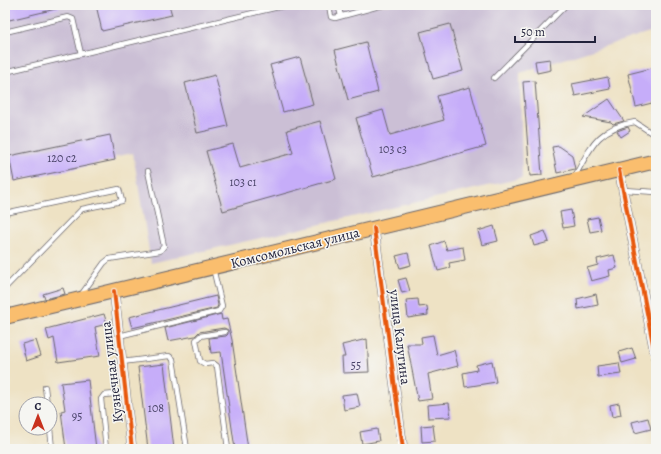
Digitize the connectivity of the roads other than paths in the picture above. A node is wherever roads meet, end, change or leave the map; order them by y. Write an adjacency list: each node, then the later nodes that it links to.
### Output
1 (287, 5): 8 (lane)
2 (329, 5): 6 (lane)
3 (338, 5): 6 (lane)
4 (383, 5): 6 (lane)
5 (566, 5): 10 (lane)
6 (341, 16)
7 (5, 32): 8 (lane)
8 (81, 54): 9 (lane)
9 (5, 72)
10 (494, 78)
11 (656, 136): 15 (lane)
12 (656, 162): 13 (main road, Комсомольская улица)
13 (619, 170): 15 (main road, Комсомольская улица); 16 (street)
14 (148, 171): 23 (lane)
15 (573, 180): 19 (main road, Комсомольская улица)
16 (624, 190): 17 (lane); 27 (street)
17 (656, 192)
18 (5, 213): 21 (lane)
19 (374, 228): 20 (main road, Комсомольская улица); 38 (street, улица Калугина)
20 (213, 268): 22 (main road, Комсомольская улица); 26 (lane)
21 (5, 288)
22 (114, 292): 23 (main road, Комсомольская улица); 26 (street, Кузнечная улица)
23 (78, 300): 24 (main road, Комсомольская улица)
24 (5, 317)
25 (225, 332): 37 (lane)
26 (119, 336): 28 (street, Кузнечная улица)
27 (656, 359)
28 (122, 362): 30 (street, Кузнечная улица); 36 (lane)
29 (45, 387): 31 (lane)
30 (126, 393): 34 (lane); 35 (street, Кузнечная улица)
31 (46, 396)
32 (51, 436): 33 (lane)
33 (52, 449)
34 (106, 449)
35 (132, 449)
36 (186, 449)
37 (228, 449)
38 (403, 449)

